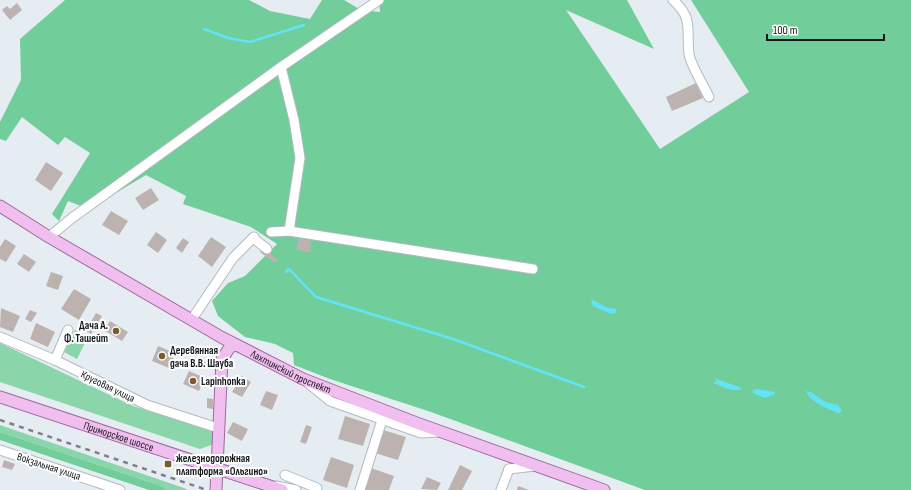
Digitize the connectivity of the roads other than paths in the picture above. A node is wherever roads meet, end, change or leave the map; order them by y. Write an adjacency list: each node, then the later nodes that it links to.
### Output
1 (379, 0): 3 (street)
2 (673, 0): 4 (street)
3 (281, 67): 6 (street); 8 (street)
4 (709, 97)
5 (0, 206): 8 (main road, Лахтинский проспект)
6 (289, 231): 7 (street); 10 (street)
7 (271, 232)
8 (49, 237): 11 (main road, Лахтинский проспект)
9 (267, 249): 11 (street)
10 (533, 269)
11 (192, 319): 14 (main road, Лахтинский проспект)
12 (68, 330): 15 (street)
13 (0, 336): 15 (street, Круговая улица)
14 (236, 345): 16 (main road, Лахтинский проспект); 19 (main road)
15 (55, 360): 19 (street, Круговая улица)
16 (303, 379): 18 (street); 20 (main road, Лахтинский проспект)
17 (0, 397): 24 (main road, Приморское шоссе)
18 (382, 420): 20 (street); 34 (street)
19 (218, 428): 24 (main road)
20 (442, 431): 22 (main road, Лахтинский проспект)
21 (0, 450): 28 (street, Вокзальная улица)
22 (499, 452): 23 (main road, Лахтинский проспект); 25 (street)
23 (537, 466): 25 (street); 36 (main road, Лахтинский проспект)
24 (216, 469): 27 (main road, Приморское шоссе); 31 (main road)
25 (509, 470): 35 (street)
26 (285, 475): 29 (street)
27 (257, 481): 32 (main road, Приморское шоссе); 33 (street)
28 (101, 487): 30 (street, Вокзальная улица)
29 (318, 489)
30 (120, 490)
31 (216, 490)
32 (282, 490)
33 (296, 490)
34 (360, 490)
35 (501, 490)
36 (604, 490)

